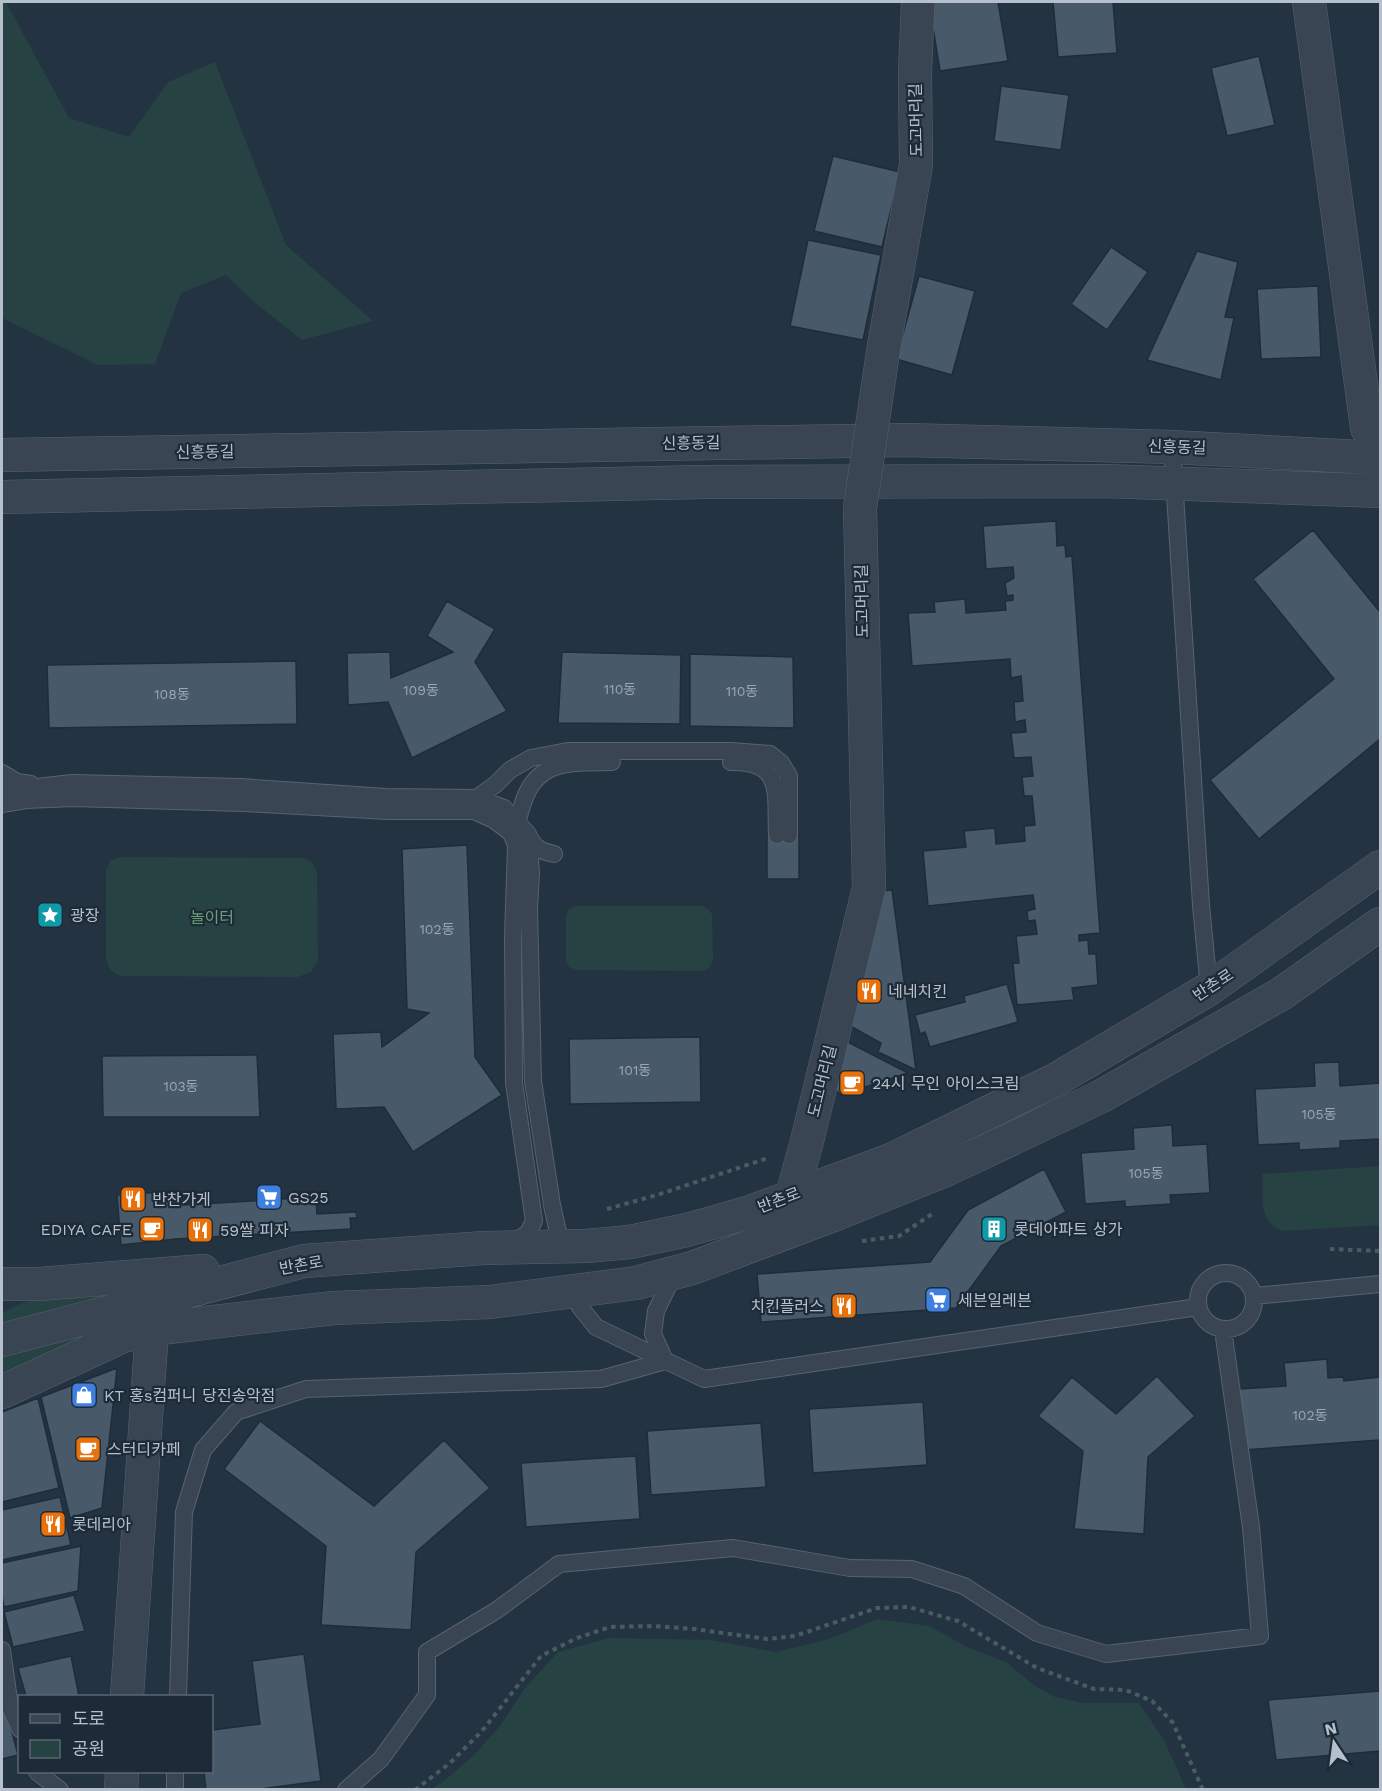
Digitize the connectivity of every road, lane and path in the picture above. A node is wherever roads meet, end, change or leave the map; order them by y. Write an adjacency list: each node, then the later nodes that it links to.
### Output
1 (918, 2): 22 (street, 도고머리길, bridge)
2 (1309, 2): 4 (street)
3 (1172, 447): 5 (street, 신흥동길); 6 (street, 신흥동길); 7 (lane)
4 (1380, 448)
5 (2, 455)
6 (1380, 458)
7 (1174, 484): 8 (street); 9 (street); 20 (lane)
8 (1380, 491)
9 (2, 497)
10 (2, 773): 11 (lane)
11 (41, 786): 12 (lane); 13 (lane)
12 (2, 791)
13 (477, 798): 15 (lane); 16 (lane); 16 (lane)
14 (2, 804): 15 (lane)
15 (442, 811): 16 (lane)
16 (520, 833): 17 (lane); 24 (lane); 25 (lane)
17 (554, 854)
18 (1380, 867): 20 (street, 반촌로)
19 (1380, 924): 29 (street, 반촌로)
20 (1209, 989): 22 (street, 반촌로)
21 (775, 1155): 23 (path)
22 (792, 1195): 24 (street, 반촌로)
23 (600, 1210)
24 (561, 1246): 25 (street, 반촌로); 33 (street)
25 (484, 1248): 28 (street, 반촌로)
26 (1330, 1249): 27 (path)
27 (1380, 1251)
28 (304, 1262): 31 (street); 39 (street, 반촌로)
29 (674, 1274): 33 (street, 반촌로); 40 (lane)
30 (2, 1284): 31 (street)
31 (39, 1284): 35 (street)
32 (1380, 1284): 34 (lane)
33 (572, 1291): 37 (street, 반촌로); 40 (lane)
34 (1254, 1296): 36 (lane); 38 (lane)
35 (2, 1306)
36 (1198, 1307): 38 (lane); 40 (lane)
37 (152, 1329): 41 (street, 반촌로); 43 (street)
38 (1222, 1330): 52 (lane)
39 (2, 1340)
40 (665, 1361): 44 (lane)
41 (2, 1392)
42 (2, 1650): 45 (lane)
43 (127, 1695)
44 (178, 1695)
45 (18, 1725)
46 (39, 1773): 49 (lane)
47 (122, 1773): 50 (street)
48 (175, 1773): 51 (lane)
49 (60, 1790)
50 (121, 1790)
51 (176, 1790)
52 (346, 1790)
53 (415, 1790): 54 (path)
54 (1203, 1790)

